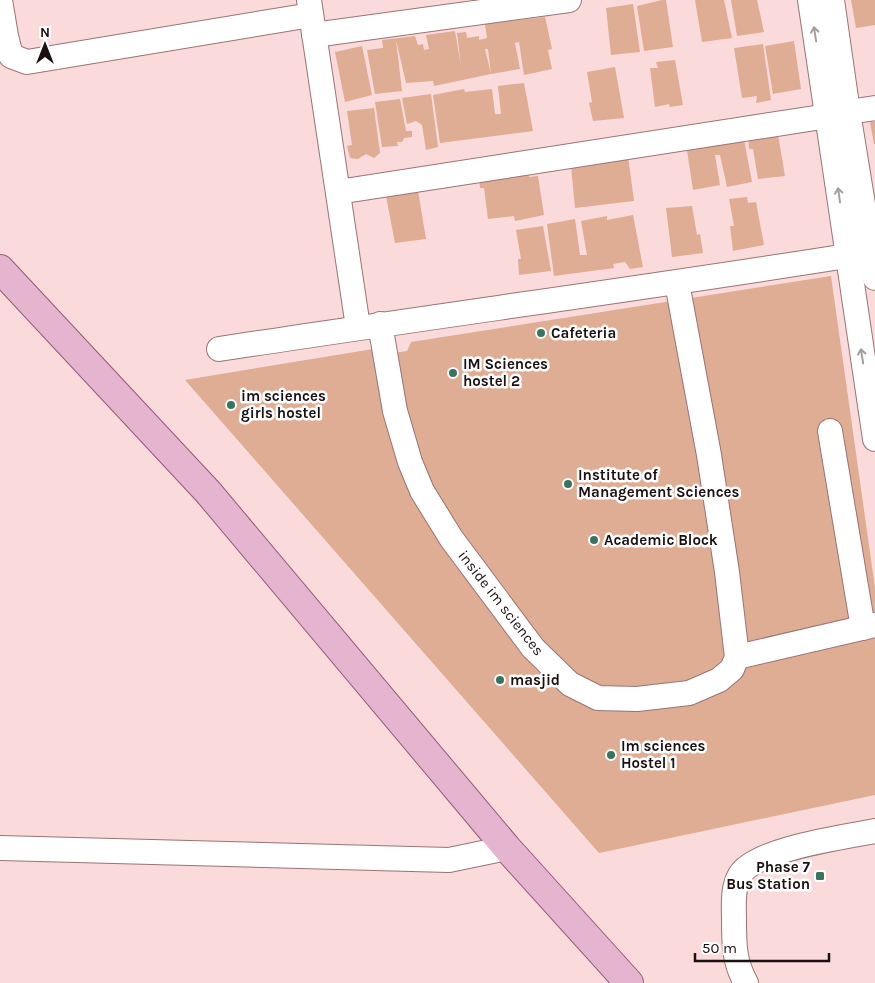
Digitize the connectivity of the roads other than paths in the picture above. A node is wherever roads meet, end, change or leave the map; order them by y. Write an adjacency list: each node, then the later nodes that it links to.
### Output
1 (0, 0): 5 (street)
2 (569, 0): 5 (street)
3 (810, 0): 6 (street, one-way to 3)
4 (832, 0): 6 (street)
5 (312, 17): 9 (street, inside im sciences)
6 (830, 64): 8 (street)
7 (875, 108): 8 (street)
8 (838, 114): 9 (street); 10 (street); 11 (street, one-way to 8)
9 (338, 192): 16 (street, inside im sciences)
10 (873, 251): 13 (street)
11 (847, 256): 14 (street); 15 (street)
12 (0, 269): 24 (main road)
13 (875, 278)
14 (677, 283): 16 (street); 21 (street)
15 (865, 308): 19 (street, one-way to 15)
16 (369, 326): 17 (street); 21 (street, inside im sciences)
17 (219, 348)
18 (830, 431): 20 (street)
19 (875, 439)
20 (869, 627): 21 (street)
21 (737, 658)
22 (875, 831): 26 (street)
23 (0, 848): 24 (street)
24 (507, 848): 25 (main road)
25 (629, 983)
26 (746, 983)

